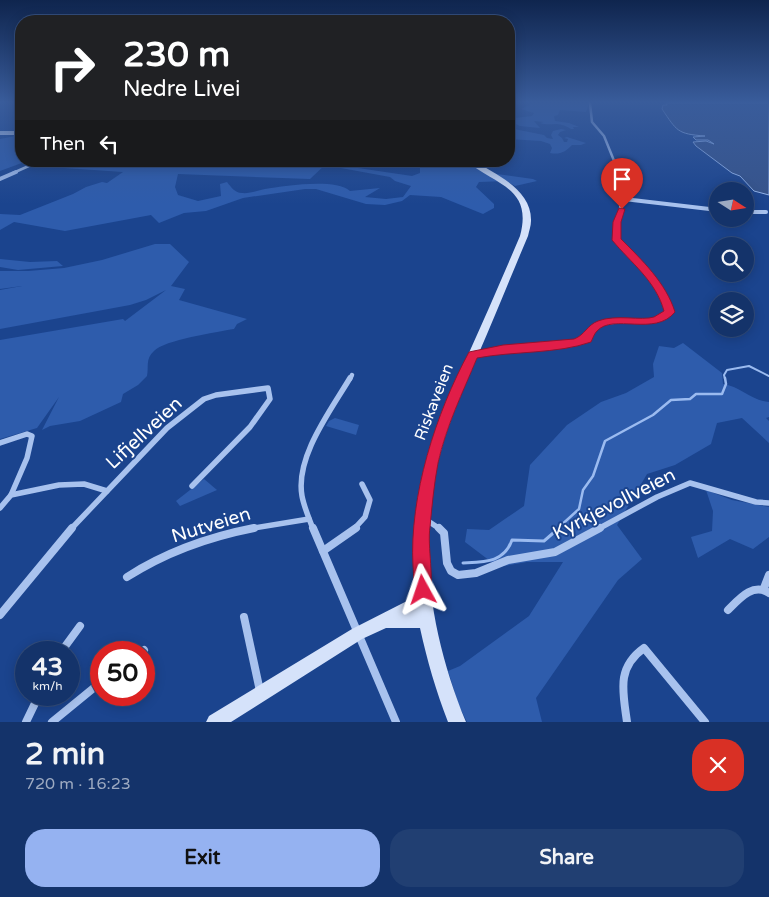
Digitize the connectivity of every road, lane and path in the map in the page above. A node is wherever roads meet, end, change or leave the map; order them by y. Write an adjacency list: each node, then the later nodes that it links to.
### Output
1 (604, 137): 5 (street)
2 (27, 167): 4 (street)
3 (479, 167): 9 (main road, Riskaveien)
4 (0, 179)
5 (624, 199): 6 (street); 9 (street)
6 (709, 209)
7 (754, 212): 8 (street)
8 (766, 212)
9 (473, 355): 18 (main road, Riskaveien)
10 (352, 375): 19 (street)
11 (0, 443): 15 (street)
12 (362, 484): 20 (street)
13 (192, 486): 14 (street, Lifjellveien)
14 (106, 490): 15 (street); 26 (street, Lifjellveien)
15 (11, 495): 17 (street)
16 (769, 503): 18 (street, Kyrkjevollveien)
17 (0, 508)
18 (422, 518): 25 (main road, Riskaveien)
19 (309, 519): 20 (street); 22 (street, Nutveien)
20 (323, 551): 29 (street)
21 (769, 575): 23 (street)
22 (127, 577)
23 (767, 591): 24 (street)
24 (728, 610)
25 (426, 612): 29 (main road); 38 (main road, Riskaveien)
26 (0, 615)
27 (244, 617): 32 (street)
28 (80, 626): 30 (street)
29 (357, 634): 32 (main road); 37 (street)
30 (69, 641)
31 (90, 691): 35 (street)
32 (261, 693): 36 (main road)
33 (34, 706): 34 (street)
34 (26, 722)
35 (52, 722)
36 (215, 722)
37 (396, 722)
38 (457, 722)
39 (627, 722): 40 (street)
40 (705, 722)

